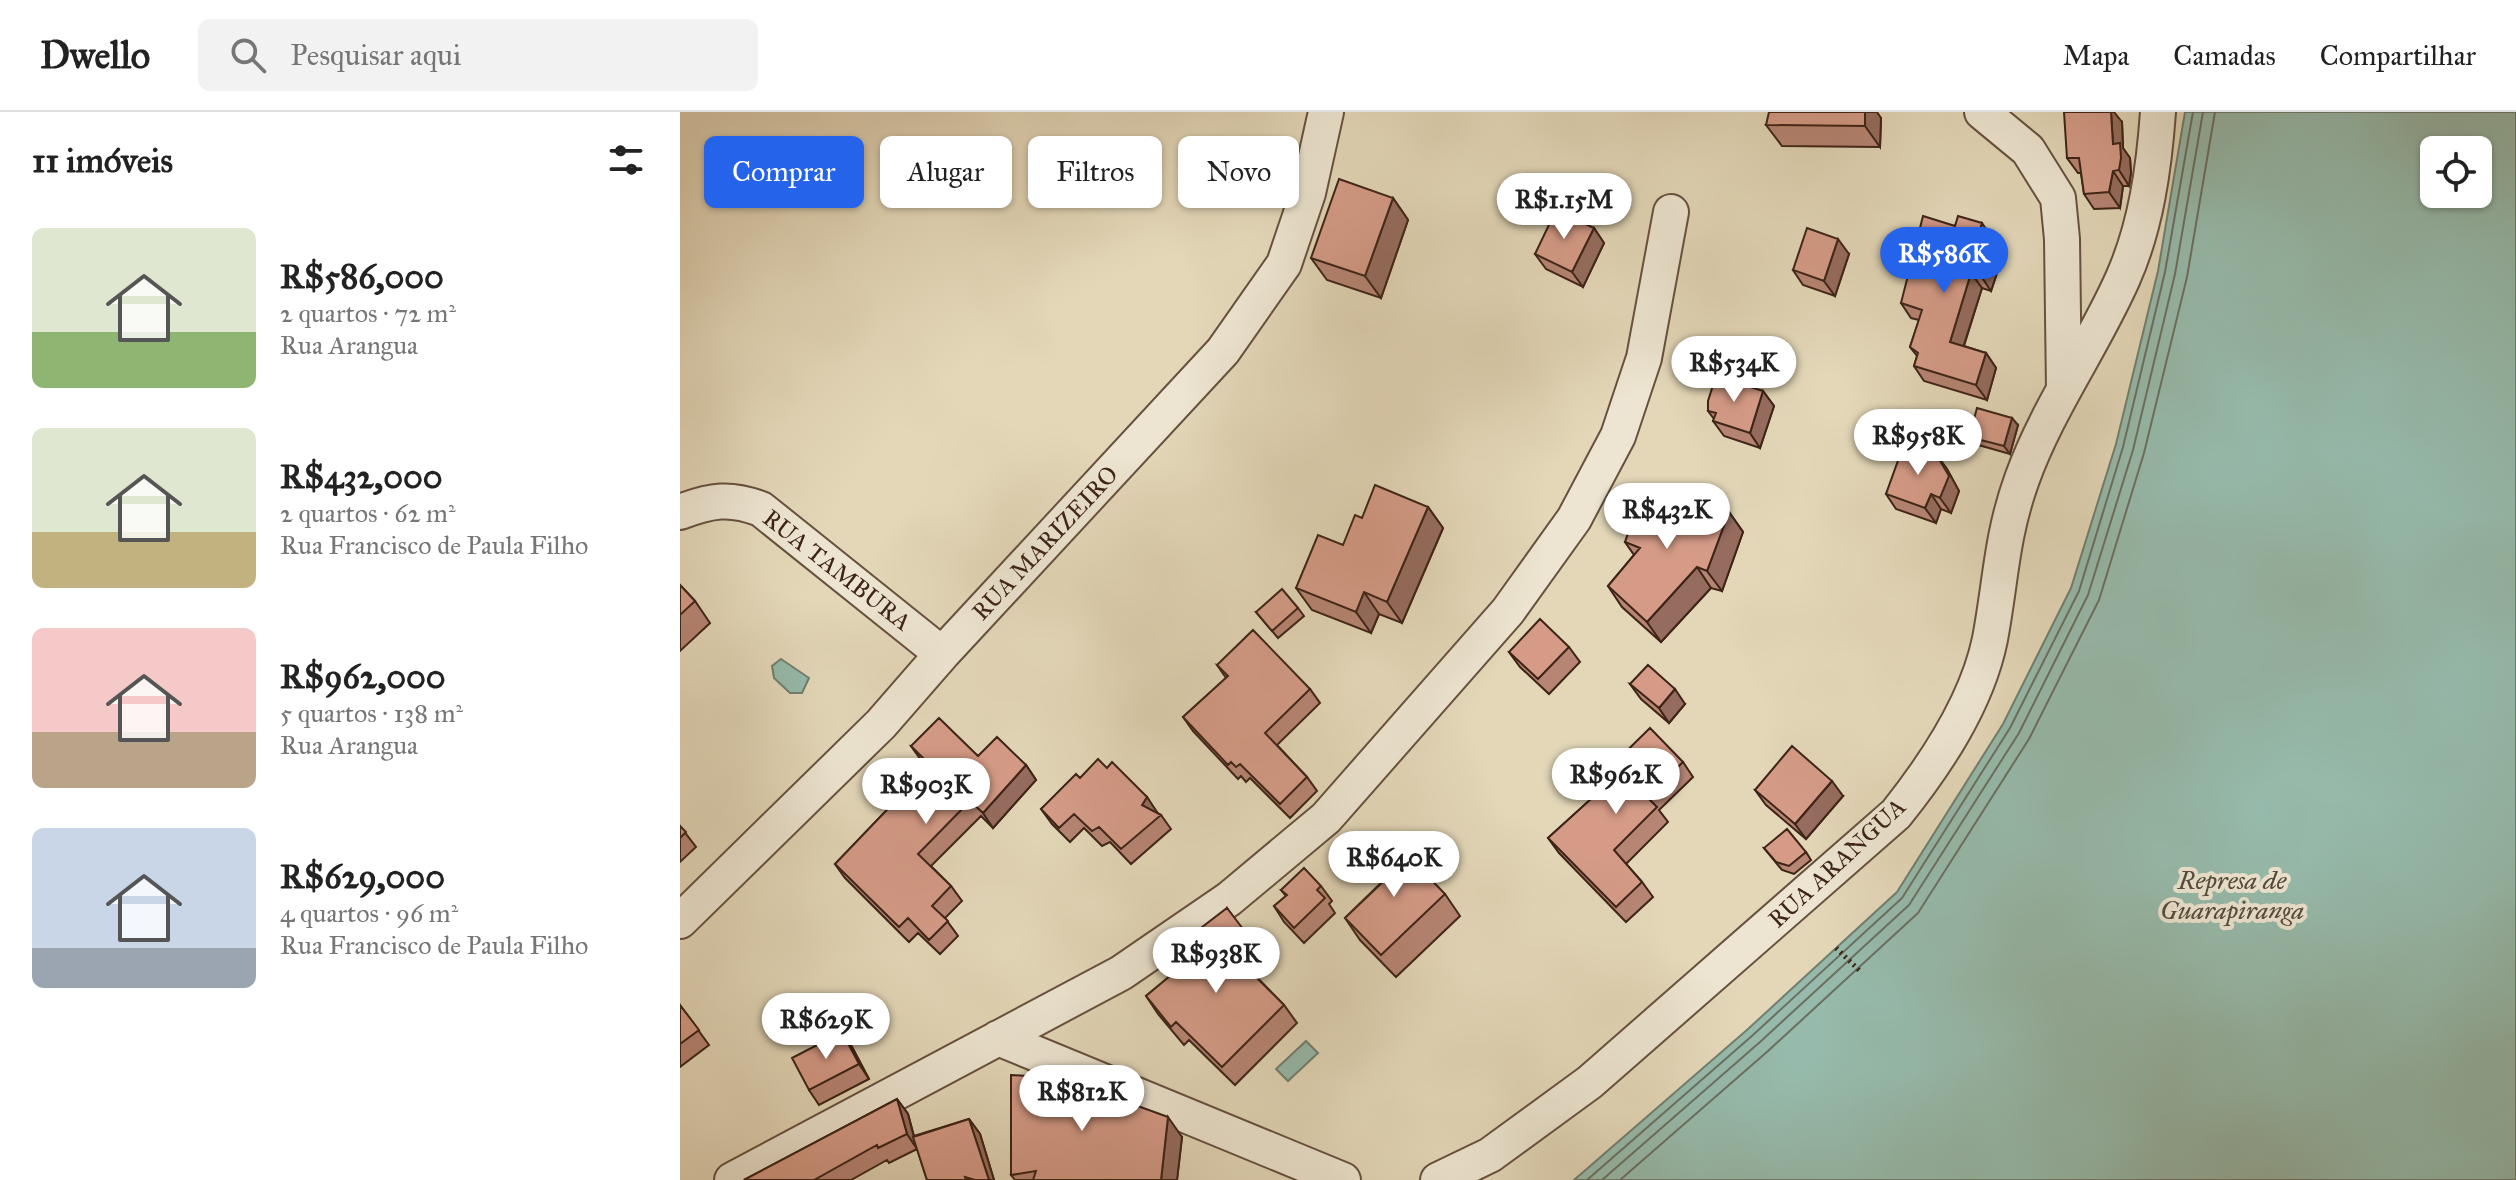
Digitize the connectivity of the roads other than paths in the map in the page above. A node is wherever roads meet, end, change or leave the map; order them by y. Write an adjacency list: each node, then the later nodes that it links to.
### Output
1 (1326, 112): 7 (street, RUA MARIZEIRO)
2 (1982, 112): 5 (street, RUA ARANGUA)
3 (2158, 112): 5 (street)
4 (1671, 212): 9 (street)
5 (2064, 394): 12 (street, RUA ARANGUA)
6 (680, 512): 7 (street, RUA TAMBURA)
7 (942, 654): 8 (street, RUA MARIZEIRO)
8 (680, 921)
9 (998, 1038): 10 (street); 11 (street)
10 (732, 1180)
11 (1343, 1180)
12 (1438, 1180)

